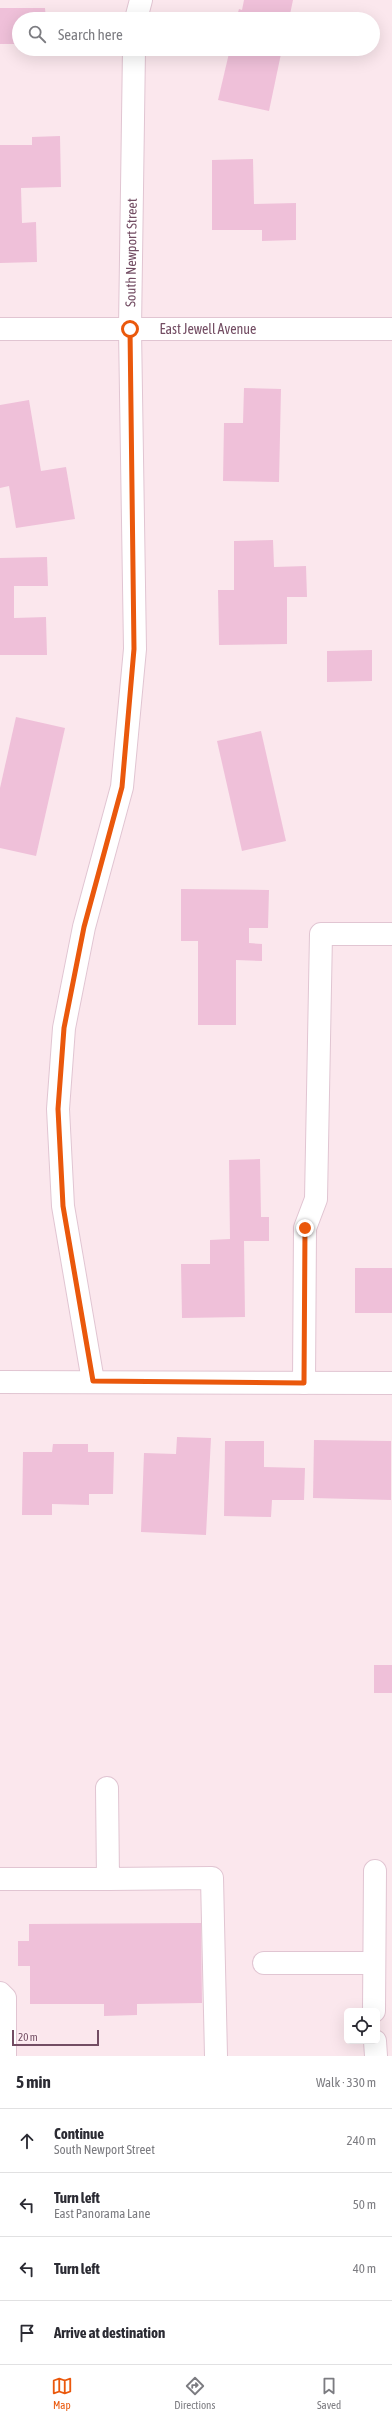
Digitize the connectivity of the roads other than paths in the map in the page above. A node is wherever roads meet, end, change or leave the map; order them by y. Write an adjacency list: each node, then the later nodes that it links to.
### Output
1 (141, 0): 2 (street)
2 (138, 12)
3 (134, 56): 5 (street, South Newport Street)
4 (0, 329): 5 (street, East Jewell Avenue)
5 (130, 329): 6 (street, East Jewell Avenue); 8 (street, South Newport Street)
6 (392, 329)
7 (392, 934): 10 (street)
8 (93, 1381): 9 (street); 10 (street)
9 (0, 1382)
10 (304, 1383): 11 (street)
11 (392, 1383)
12 (107, 1788): 15 (street)
13 (375, 1871): 17 (street)
14 (0, 1879): 15 (street)
15 (108, 1879): 22 (street)
16 (264, 1963): 17 (street)
17 (373, 1963): 19 (street)
18 (0, 1993): 21 (street)
19 (374, 2008)
20 (375, 2044): 23 (street)
21 (5, 2056)
22 (216, 2056)
23 (376, 2056)

